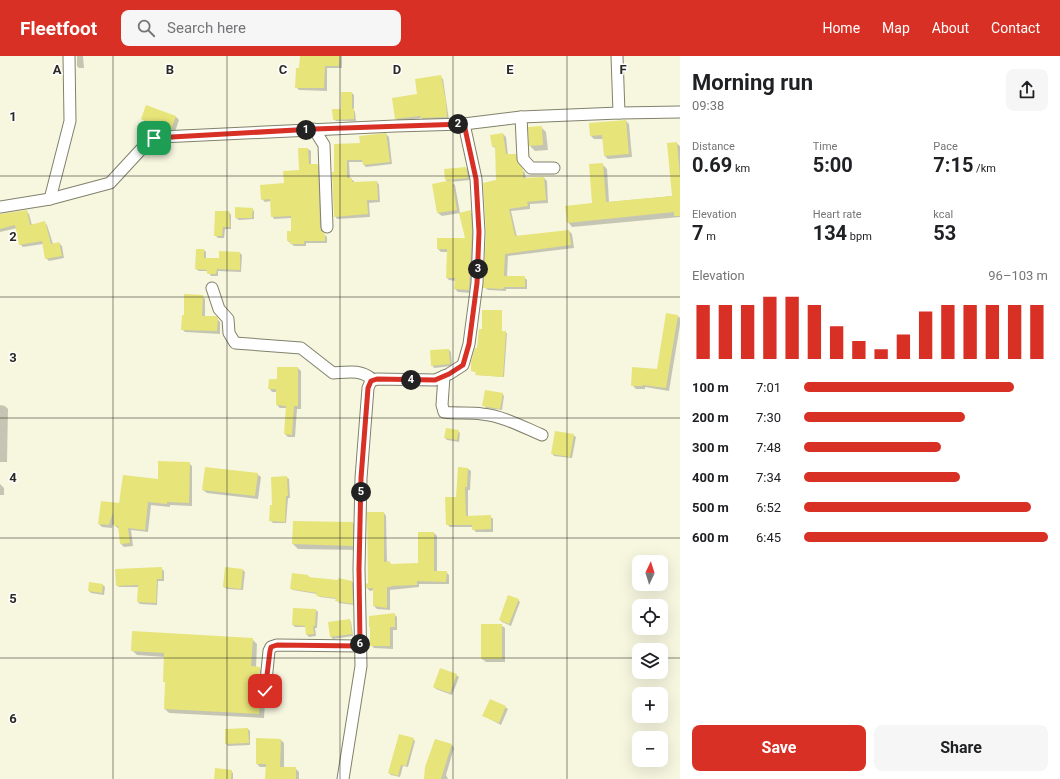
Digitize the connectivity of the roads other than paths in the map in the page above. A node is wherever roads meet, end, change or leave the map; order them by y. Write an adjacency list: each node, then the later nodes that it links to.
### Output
1 (69, 56): 9 (street)
2 (617, 56): 4 (street)
3 (680, 112): 4 (street)
4 (619, 113): 5 (street)
5 (521, 118): 6 (street); 8 (street)
6 (464, 124): 7 (street); 13 (street)
7 (314, 129): 9 (street); 11 (street)
8 (554, 168)
9 (50, 199): 10 (street)
10 (0, 207)
11 (327, 227)
12 (212, 288): 14 (street)
13 (444, 376): 14 (street); 15 (street)
14 (374, 380): 16 (street)
15 (542, 435)
16 (360, 646): 17 (street); 18 (street)
17 (265, 691)
18 (344, 779)

